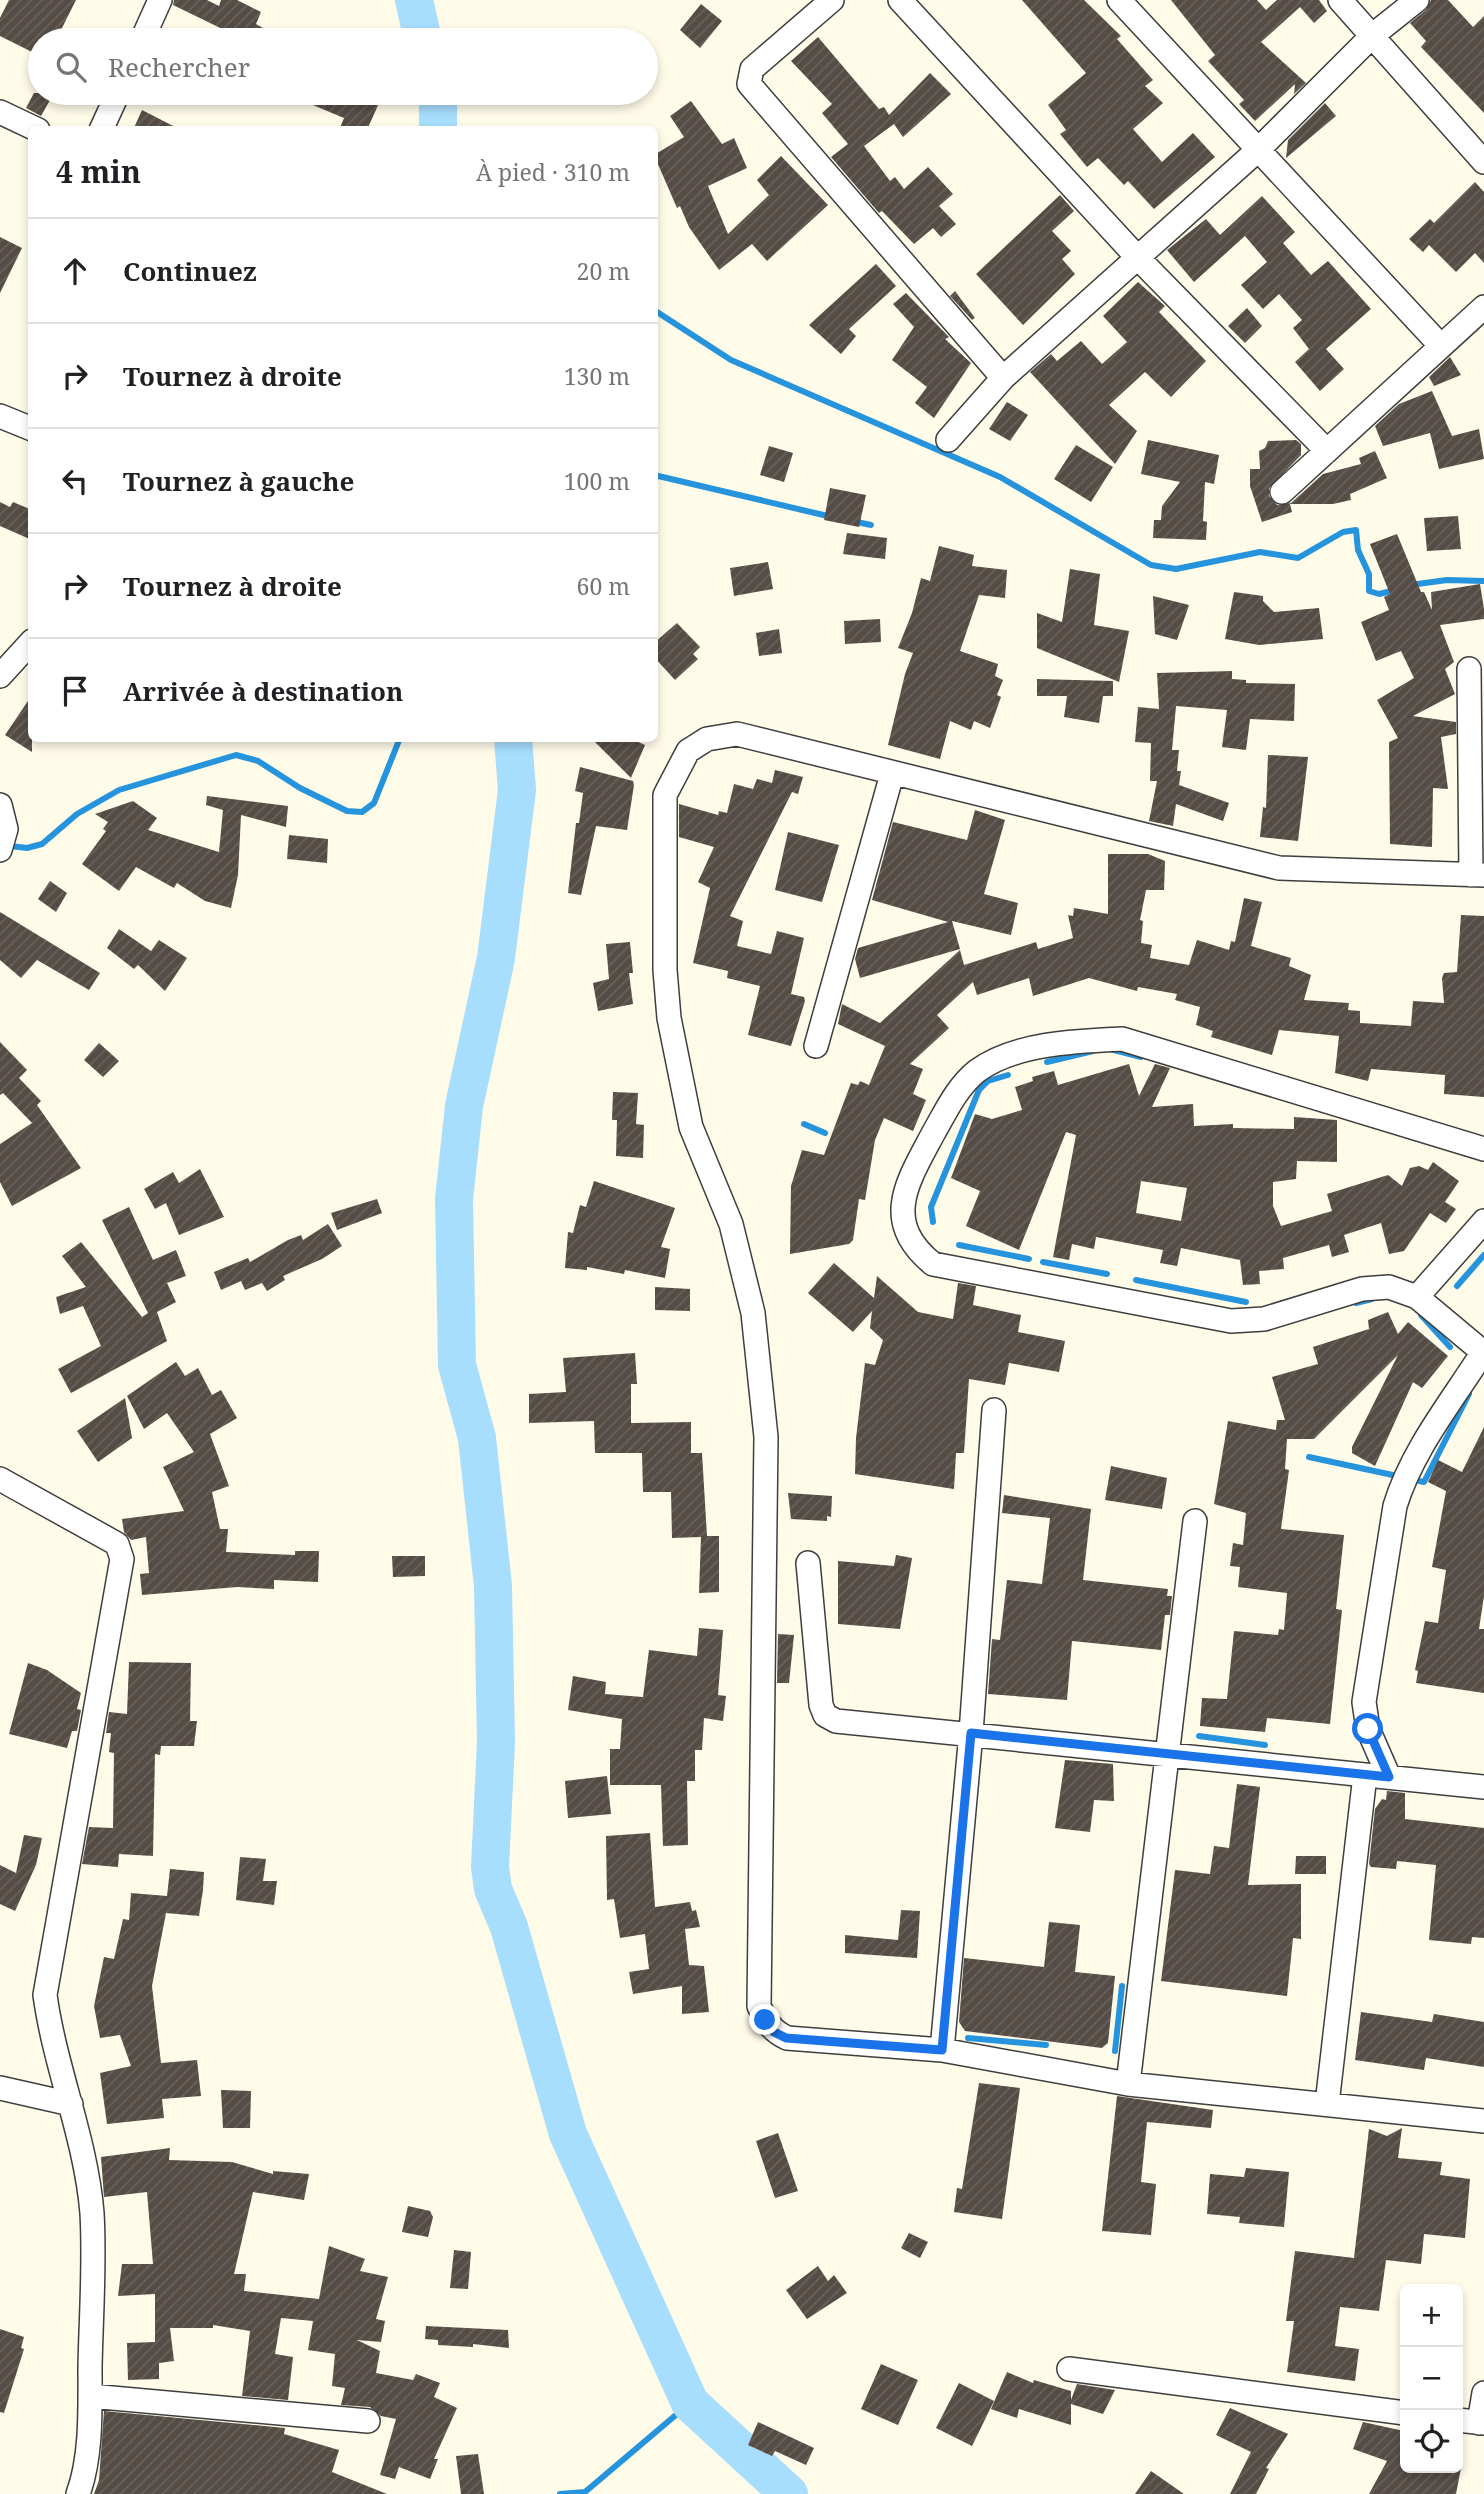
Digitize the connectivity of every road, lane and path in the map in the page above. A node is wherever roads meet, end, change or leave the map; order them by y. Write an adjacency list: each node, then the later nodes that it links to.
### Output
1 (160, 0): 7 (street)
2 (832, 0): 18 (street)
3 (900, 0): 15 (street)
4 (1119, 0): 13 (street)
5 (1340, 0): 8 (street)
6 (1416, 0): 8 (street)
7 (147, 28)
8 (1373, 36): 13 (street); 14 (street)
9 (112, 105): 12 (street)
10 (0, 112): 11 (street)
11 (30, 126)
12 (103, 126)
13 (1259, 149): 15 (street); 17 (street)
14 (1484, 162)
15 (1137, 257): 18 (street); 22 (street)
16 (1484, 307): 17 (street)
17 (1440, 345): 22 (street)
18 (1003, 379): 21 (street)
19 (0, 416): 20 (street)
20 (28, 427)
21 (948, 440)
22 (1327, 451): 23 (street)
23 (1283, 492)
24 (28, 645): 26 (street)
25 (1469, 668): 30 (street)
26 (0, 676)
27 (892, 774): 30 (street); 31 (street); 45 (street)
28 (0, 806): 29 (street)
29 (0, 850)
30 (1478, 875)
31 (816, 1046)
32 (1484, 1149): 34 (street)
33 (1484, 1221): 34 (street)
34 (1417, 1297): 35 (street)
35 (1483, 1352): 43 (street)
36 (994, 1410): 40 (street)
37 (0, 1479): 48 (street)
38 (1195, 1521): 41 (street)
39 (808, 1563): 40 (street)
40 (971, 1733): 41 (street); 45 (street)
41 (1169, 1754): 42 (street); 46 (street)
42 (1365, 1775): 43 (street); 49 (street)
43 (1389, 1777): 44 (street)
44 (1484, 1787)
45 (942, 2050): 46 (street)
46 (1128, 2084): 49 (street)
47 (0, 2088): 48 (street)
48 (71, 2104): 53 (street)
49 (1327, 2104): 50 (street)
50 (1484, 2121)
51 (1069, 2369): 54 (street)
52 (1484, 2393): 56 (street)
53 (90, 2396): 55 (street); 57 (street)
54 (1400, 2412)
55 (368, 2421)
56 (1474, 2422)
57 (78, 2494)

